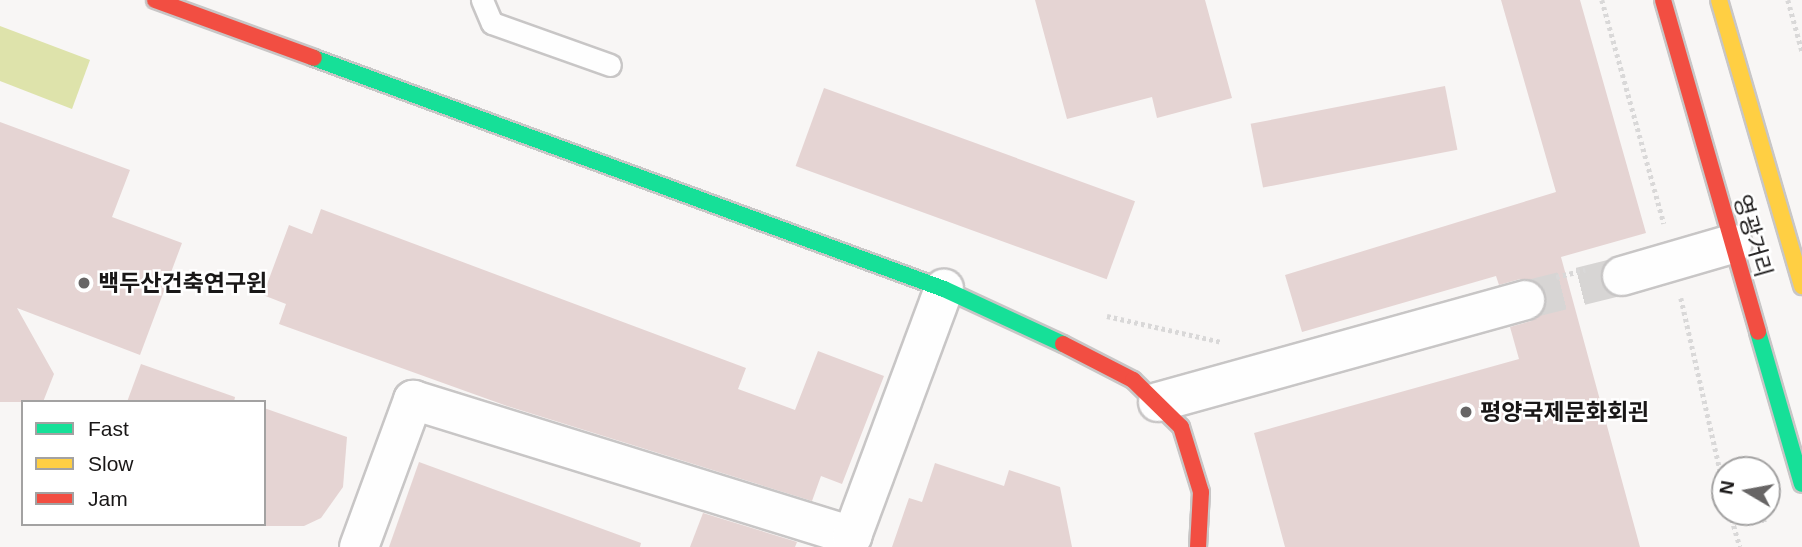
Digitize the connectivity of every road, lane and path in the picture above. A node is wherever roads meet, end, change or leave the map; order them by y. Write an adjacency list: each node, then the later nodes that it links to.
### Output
1 (155, 0): 6 (street)
2 (482, 0): 8 (lane)
3 (1663, 0): 9 (street, 영광거리)
4 (1719, 0): 11 (street, 영광거리)
5 (1788, 0): 7 (path)
6 (198, 7): 12 (street)
7 (1802, 51)
8 (610, 65)
9 (1732, 244): 10 (street); 17 (street, 영광거리)
10 (1606, 272): 13 (path)
11 (1802, 286)
12 (944, 289): 16 (street); 19 (street)
13 (1537, 289): 16 (street)
14 (1095, 312): 15 (path)
15 (1233, 345)
16 (1158, 402): 20 (street)
17 (1802, 484)
18 (1734, 526): 21 (path)
19 (359, 547)
20 (1198, 547)
21 (1740, 547)

